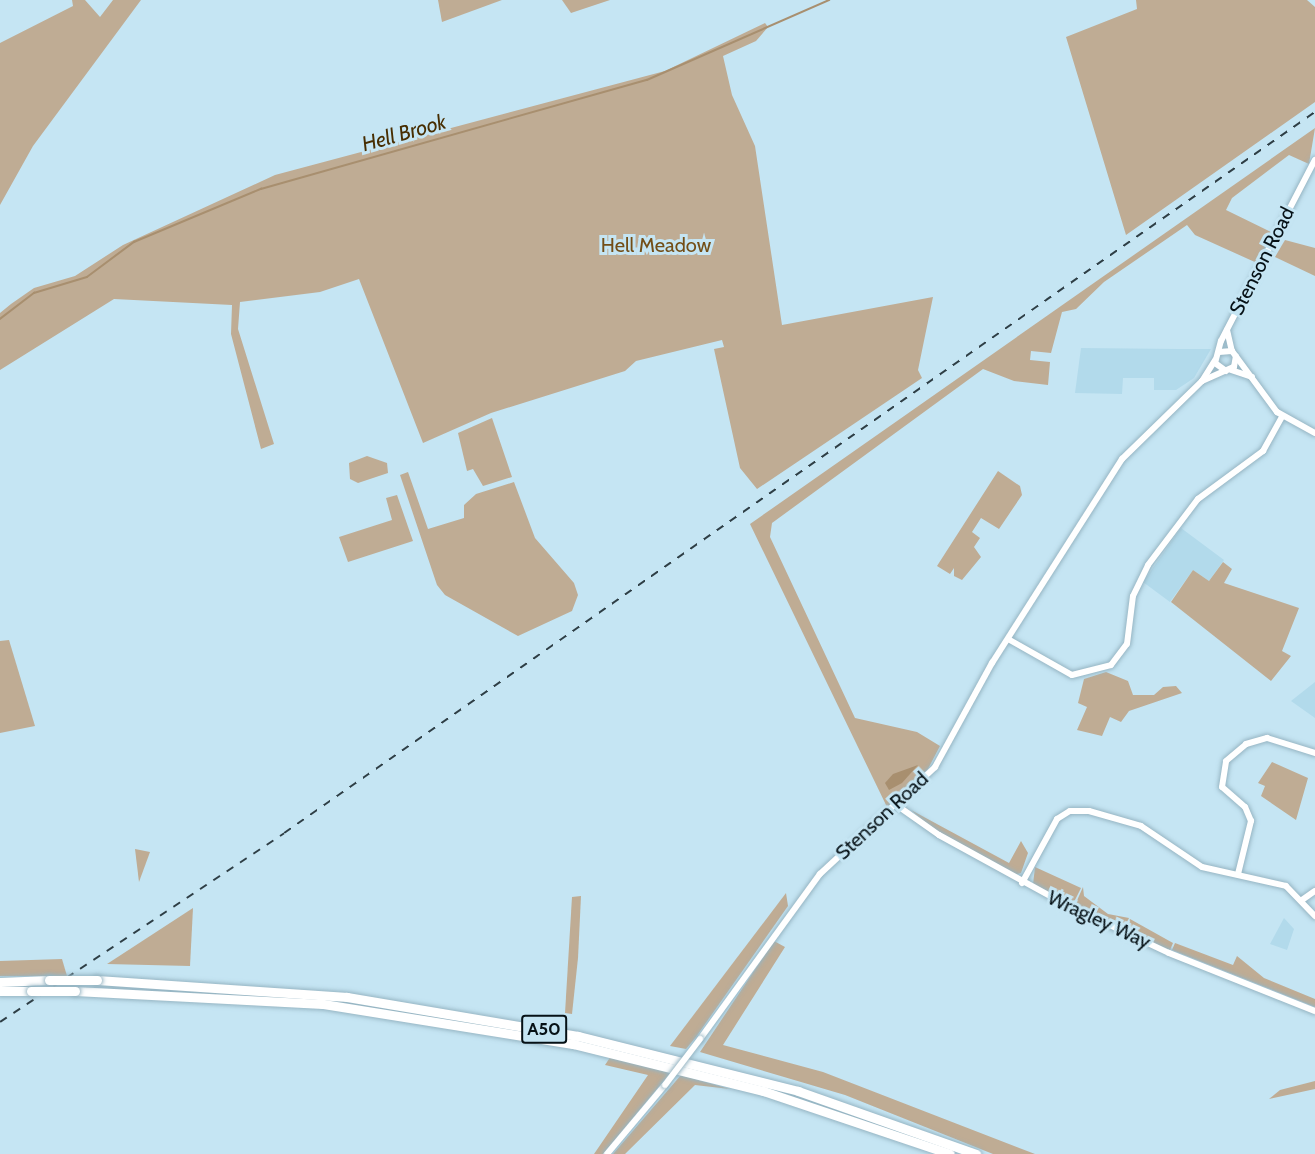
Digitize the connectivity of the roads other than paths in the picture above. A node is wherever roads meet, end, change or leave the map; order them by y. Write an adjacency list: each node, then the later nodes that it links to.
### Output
1 (1315, 160): 2 (street, Stenson Road)
2 (1227, 330): 3 (street, Stenson Road); 4 (street, Stenson Road)
3 (1219, 352): 4 (street); 5 (street, Stenson Road)
4 (1234, 353): 6 (street); 7 (street)
5 (1215, 360): 6 (street); 8 (street, Stenson Road)
6 (1228, 370): 7 (street); 8 (street, Stenson Road)
7 (1255, 379): 9 (street)
8 (1202, 381): 11 (street, Stenson Road)
9 (1282, 417): 10 (street); 11 (street)
10 (1315, 434)
11 (1008, 639): 13 (street, Stenson Road)
12 (1315, 753): 14 (street)
13 (895, 804): 15 (street, Wragley Way); 22 (street, Stenson Road, bridge)
14 (1238, 874): 15 (street); 17 (street)
15 (1022, 883): 21 (street, Wragley Way)
16 (1315, 891): 17 (street)
17 (1302, 900): 18 (street)
18 (1315, 916)
19 (0, 981): 24 (highway, A50, bridge)
20 (0, 991): 23 (highway, A50, bridge)
21 (1315, 1011)
22 (607, 1154)
23 (950, 1154)
24 (976, 1154)

